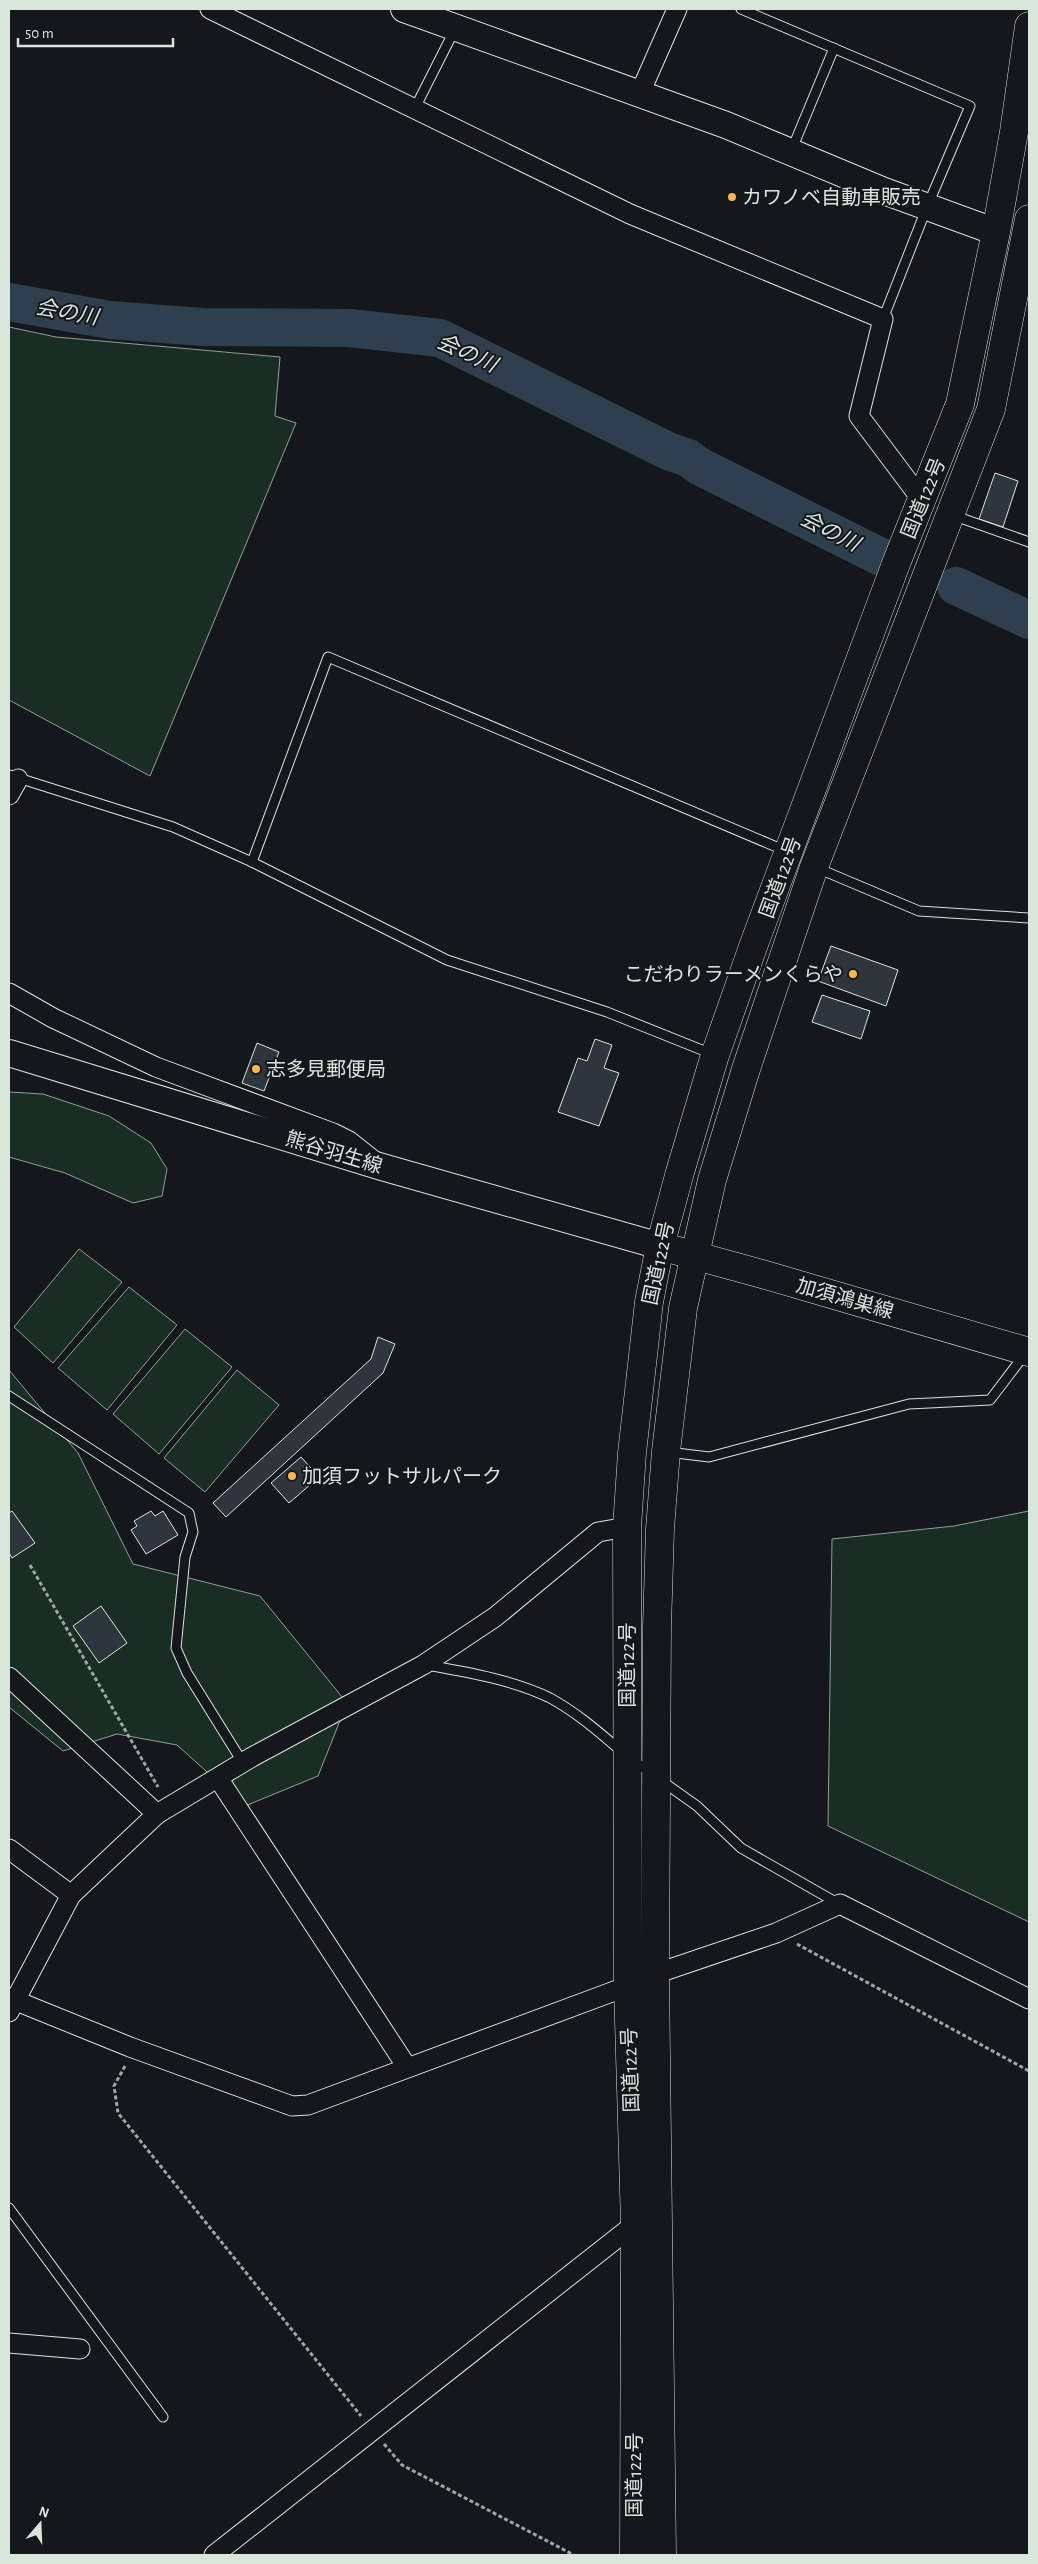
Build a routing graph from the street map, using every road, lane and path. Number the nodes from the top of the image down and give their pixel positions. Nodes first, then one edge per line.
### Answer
1 (210, 9) edge
2 (404, 9) edge
3 (677, 9) edge
4 (742, 9) edge
5 (1029, 26) edge
6 (456, 27) junction
7 (834, 48) junction
8 (640, 93) junction
9 (414, 108) junction
10 (791, 152) junction
11 (927, 207) junction
12 (1029, 219) edge
13 (996, 232) junction
14 (1027, 246) edge
15 (884, 319) junction
16 (922, 500) junction
17 (950, 514) junction
18 (1029, 542) edge
19 (13, 777) edge
20 (9, 795) edge
21 (789, 852) junction
22 (252, 862) junction
23 (814, 867) junction
24 (1029, 918) edge
25 (9, 993) edge
26 (9, 1053) edge
27 (715, 1055) junction
28 (382, 1166) junction
29 (660, 1246) junction
30 (695, 1256) junction
31 (1028, 1352) edge
32 (9, 1396) edge
33 (666, 1451) junction
34 (628, 1527) junction
35 (30, 1565) dead end
36 (423, 1665) junction
37 (9, 1677) edge
38 (627, 1756) junction
39 (243, 1763) junction
40 (655, 1775) junction
41 (218, 1778) junction
42 (163, 1810) junction
43 (9, 1850) edge
44 (71, 1895) junction
45 (840, 1904) junction
46 (776, 1933) junction
47 (655, 1974) junction
48 (628, 1986) junction
49 (1029, 1999) edge
50 (11, 2003) edge
51 (135, 2048) junction
52 (407, 2067) junction
53 (1029, 2071) edge
54 (9, 2208) edge
55 (635, 2224) junction
56 (9, 2343) edge
57 (80, 2349) dead end
58 (163, 2417) dead end
59 (372, 2431) junction
60 (214, 2555) edge
61 (574, 2555) edge
62 (634, 2555) edge
63 (662, 2555) edge

1 - 9 street
2 - 6 main road
3 - 8 street
4 - 7 lane
5 - 13 main road, 国道122号
6 - 8 main road
6 - 9 lane
7 - 10 lane
7 - 11 lane
8 - 10 main road
9 - 15 street
10 - 11 main road
11 - 13 main road
11 - 15 lane
12 - 14 main road, 国道122号
13 - 14 street
13 - 16 main road, 国道122号
14 - 17 main road, 国道122号
15 - 16 street
16 - 21 main road, 国道122号
17 - 18 lane
17 - 23 main road, 国道122号
19 - 20 street
19 - 22 lane
21 - 22 lane
21 - 27 main road, 国道122号
22 - 27 lane
23 - 24 lane
23 - 30 main road, 国道122号
25 - 28 street
26 - 28 main road, 熊谷羽生線
27 - 29 main road, 国道122号
28 - 29 main road, 熊谷羽生線
29 - 30 main road, 加須鴻巣線
29 - 34 main road, 国道122号
30 - 31 main road, 加須鴻巣線
30 - 33 main road, 国道122号
31 - 33 lane
32 - 39 lane
33 - 40 main road, 国道122号
34 - 36 street
34 - 38 main road, 国道122号
35 - 42 path
36 - 38 lane
36 - 39 street
37 - 42 street
38 - 40 lane
38 - 48 main road, 国道122号
39 - 41 street
40 - 45 lane
40 - 47 main road, 国道122号
41 - 42 street
41 - 52 street
42 - 44 street
43 - 44 street
44 - 50 street
45 - 46 street
45 - 49 street
46 - 47 street
46 - 53 path
47 - 48 street
47 - 63 main road, 国道122号
48 - 52 street
48 - 55 main road, 国道122号
50 - 51 street
51 - 52 street
51 - 59 path
54 - 58 lane
55 - 59 street
55 - 62 main road, 国道122号
56 - 57 street
59 - 60 street
59 - 61 path

